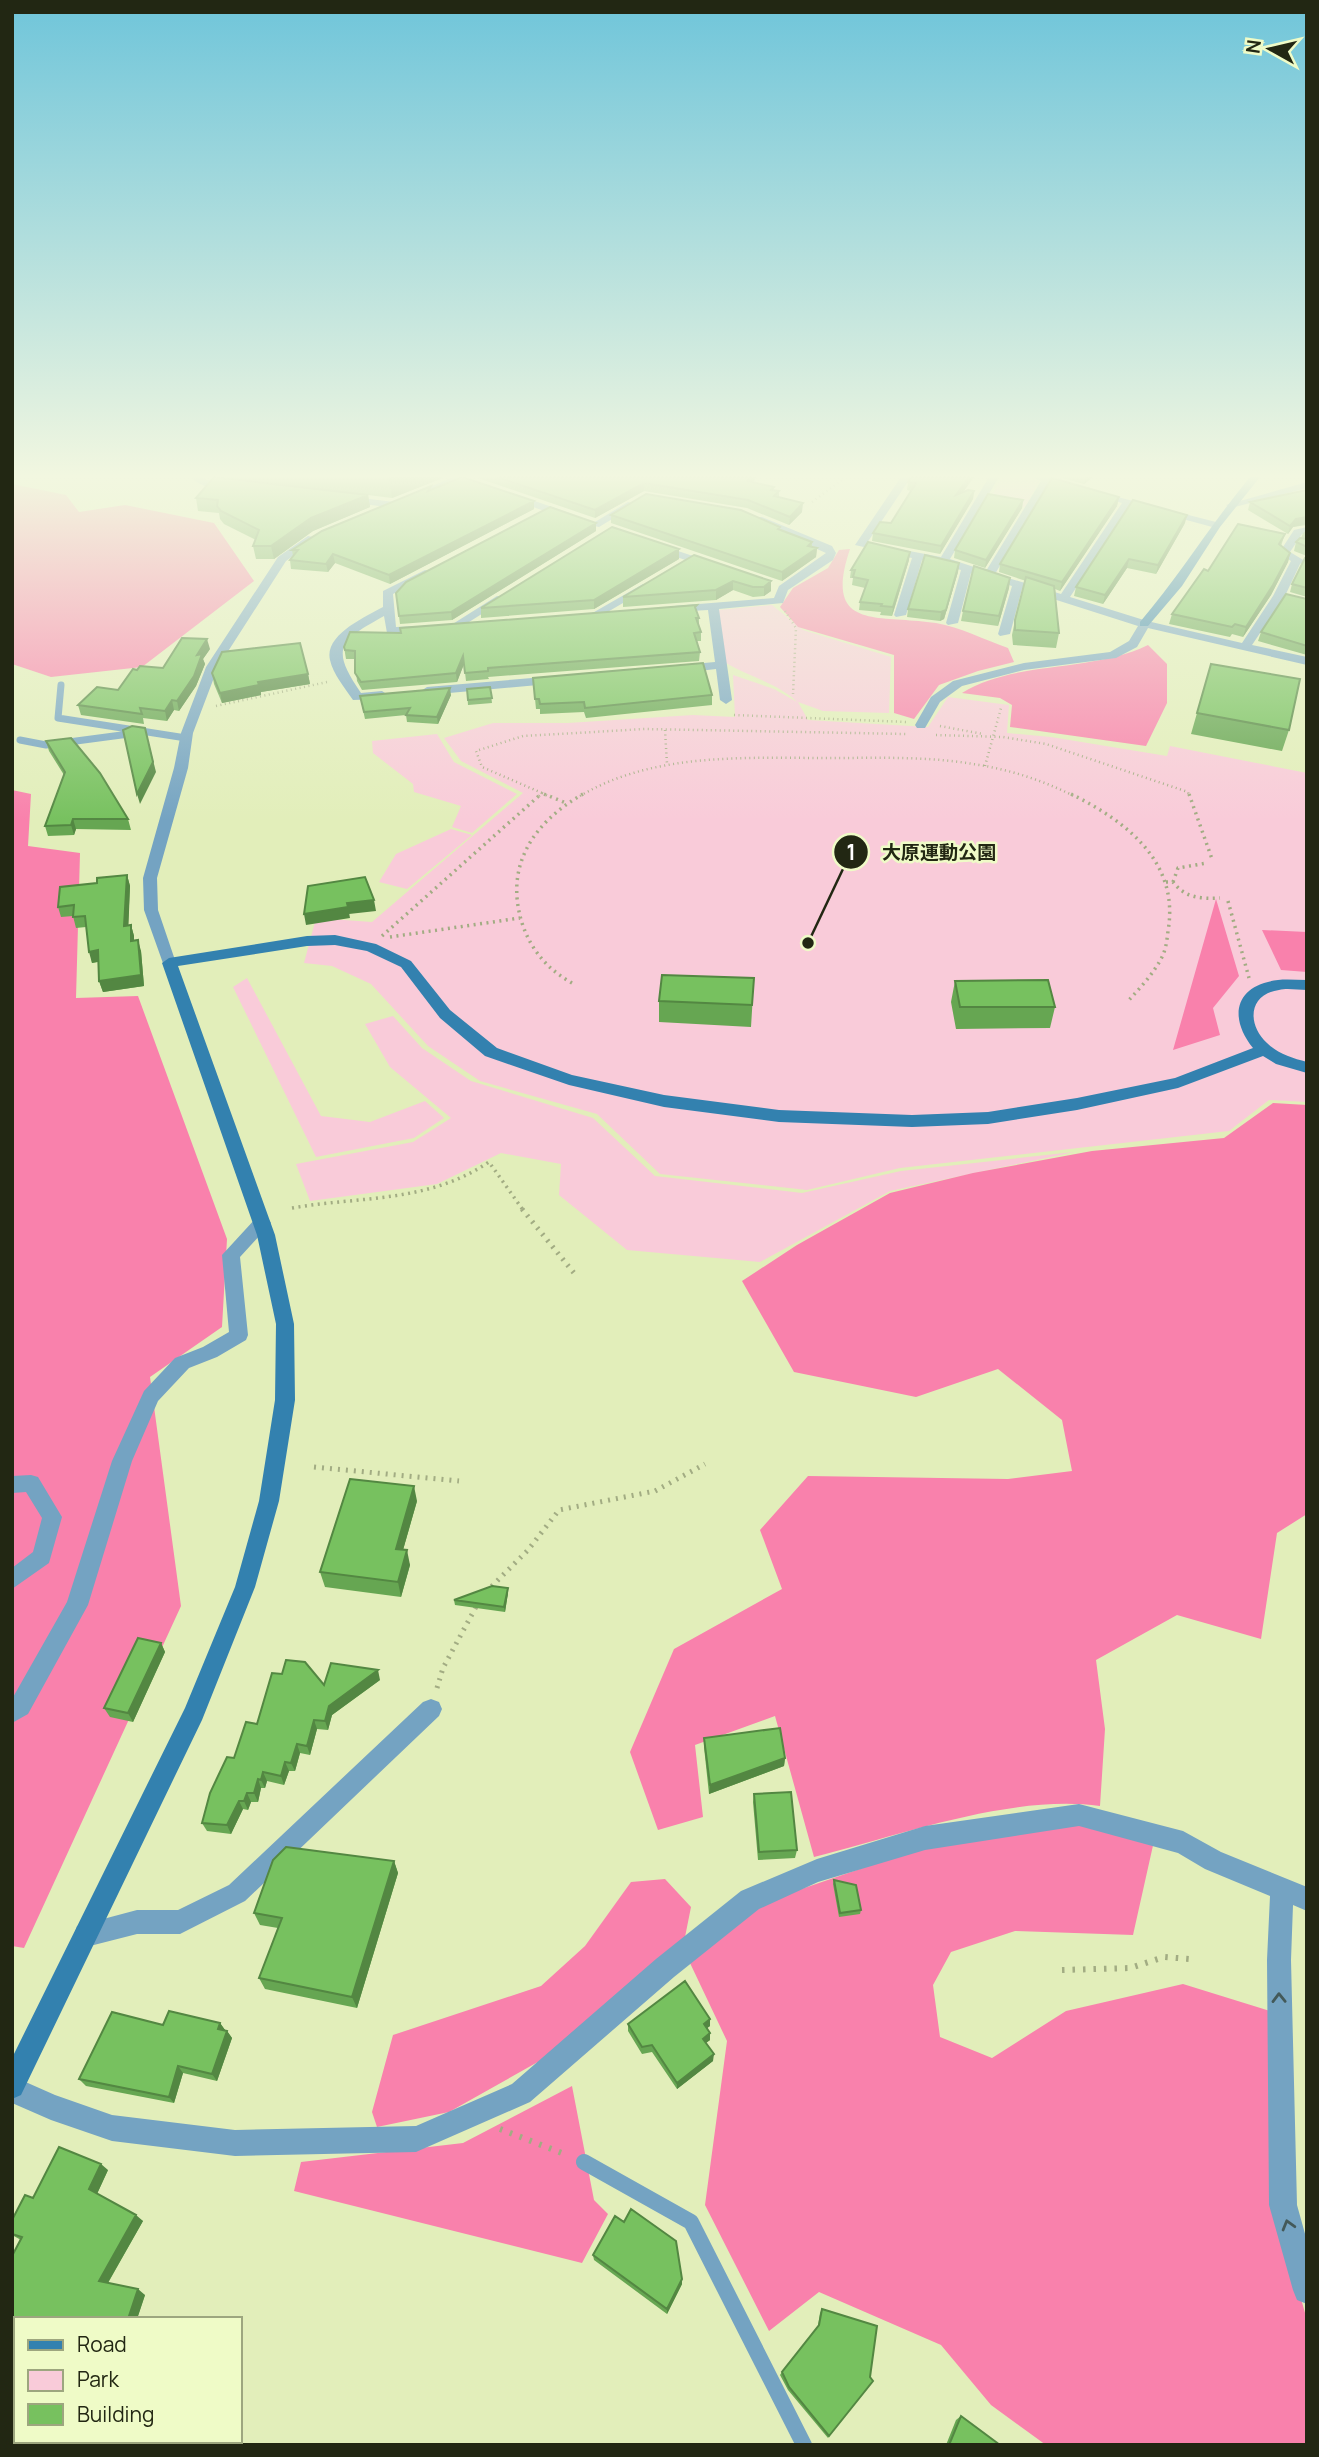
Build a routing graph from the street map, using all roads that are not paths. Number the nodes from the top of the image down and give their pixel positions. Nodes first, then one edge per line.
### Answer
1 (261, 592) edge
2 (390, 592) edge
3 (633, 592) edge
4 (782, 592) edge
5 (907, 592) edge
6 (961, 592) edge
7 (1016, 592) edge
8 (1043, 592) edge
9 (1068, 592) edge
10 (1171, 592) edge
11 (1286, 592) edge
12 (510, 593) edge
13 (1064, 598) junction
14 (713, 607) junction
15 (388, 608) junction
16 (661, 610) edge
17 (621, 613) edge
18 (900, 615) dead end
19 (952, 623) dead end
20 (1144, 624) junction
21 (480, 625) edge
22 (454, 627) junction
23 (1004, 634) dead end
24 (1245, 647) junction
25 (1307, 661) edge
26 (720, 665) junction
27 (666, 670) edge
28 (572, 678) edge
29 (61, 685) dead end
30 (410, 692) edge
31 (397, 694) edge
32 (726, 700) road end
33 (923, 729) road end
34 (145, 731) junction
35 (186, 738) junction
36 (20, 740) dead end
37 (169, 963) junction
38 (1307, 985) edge
39 (1264, 1050) junction
40 (1307, 1068) edge
41 (262, 1223) junction
42 (12, 1485) edge
43 (12, 1580) edge
44 (431, 1709) road end
45 (12, 1713) edge
46 (1282, 1889) junction
47 (1307, 1899) edge
48 (86, 1935) junction
49 (12, 2087) edge
50 (584, 2162) road end
51 (1307, 2290) edge
52 (804, 2445) edge

1 - 35 street
2 - 15 street
3 - 17 street
4 - 14 street
5 - 18 street
6 - 19 street
7 - 23 street
8 - 13 street
9 - 13 street
10 - 20 street
11 - 24 street
12 - 22 street
13 - 20 street
14 - 16 street
14 - 26 street
15 - 22 street
15 - 31 street
20 - 24 street
20 - 33 street
21 - 22 street
24 - 25 street
26 - 27 street
26 - 32 street
28 - 30 street
29 - 34 lane
34 - 35 lane
34 - 36 lane
35 - 37 street
37 - 39 street
37 - 41 street
38 - 39 street
39 - 40 street
41 - 45 street
41 - 48 street
42 - 43 street
44 - 48 street
46 - 47 street
46 - 49 street
51 -> 46 street
48 - 49 street
50 - 52 lane

